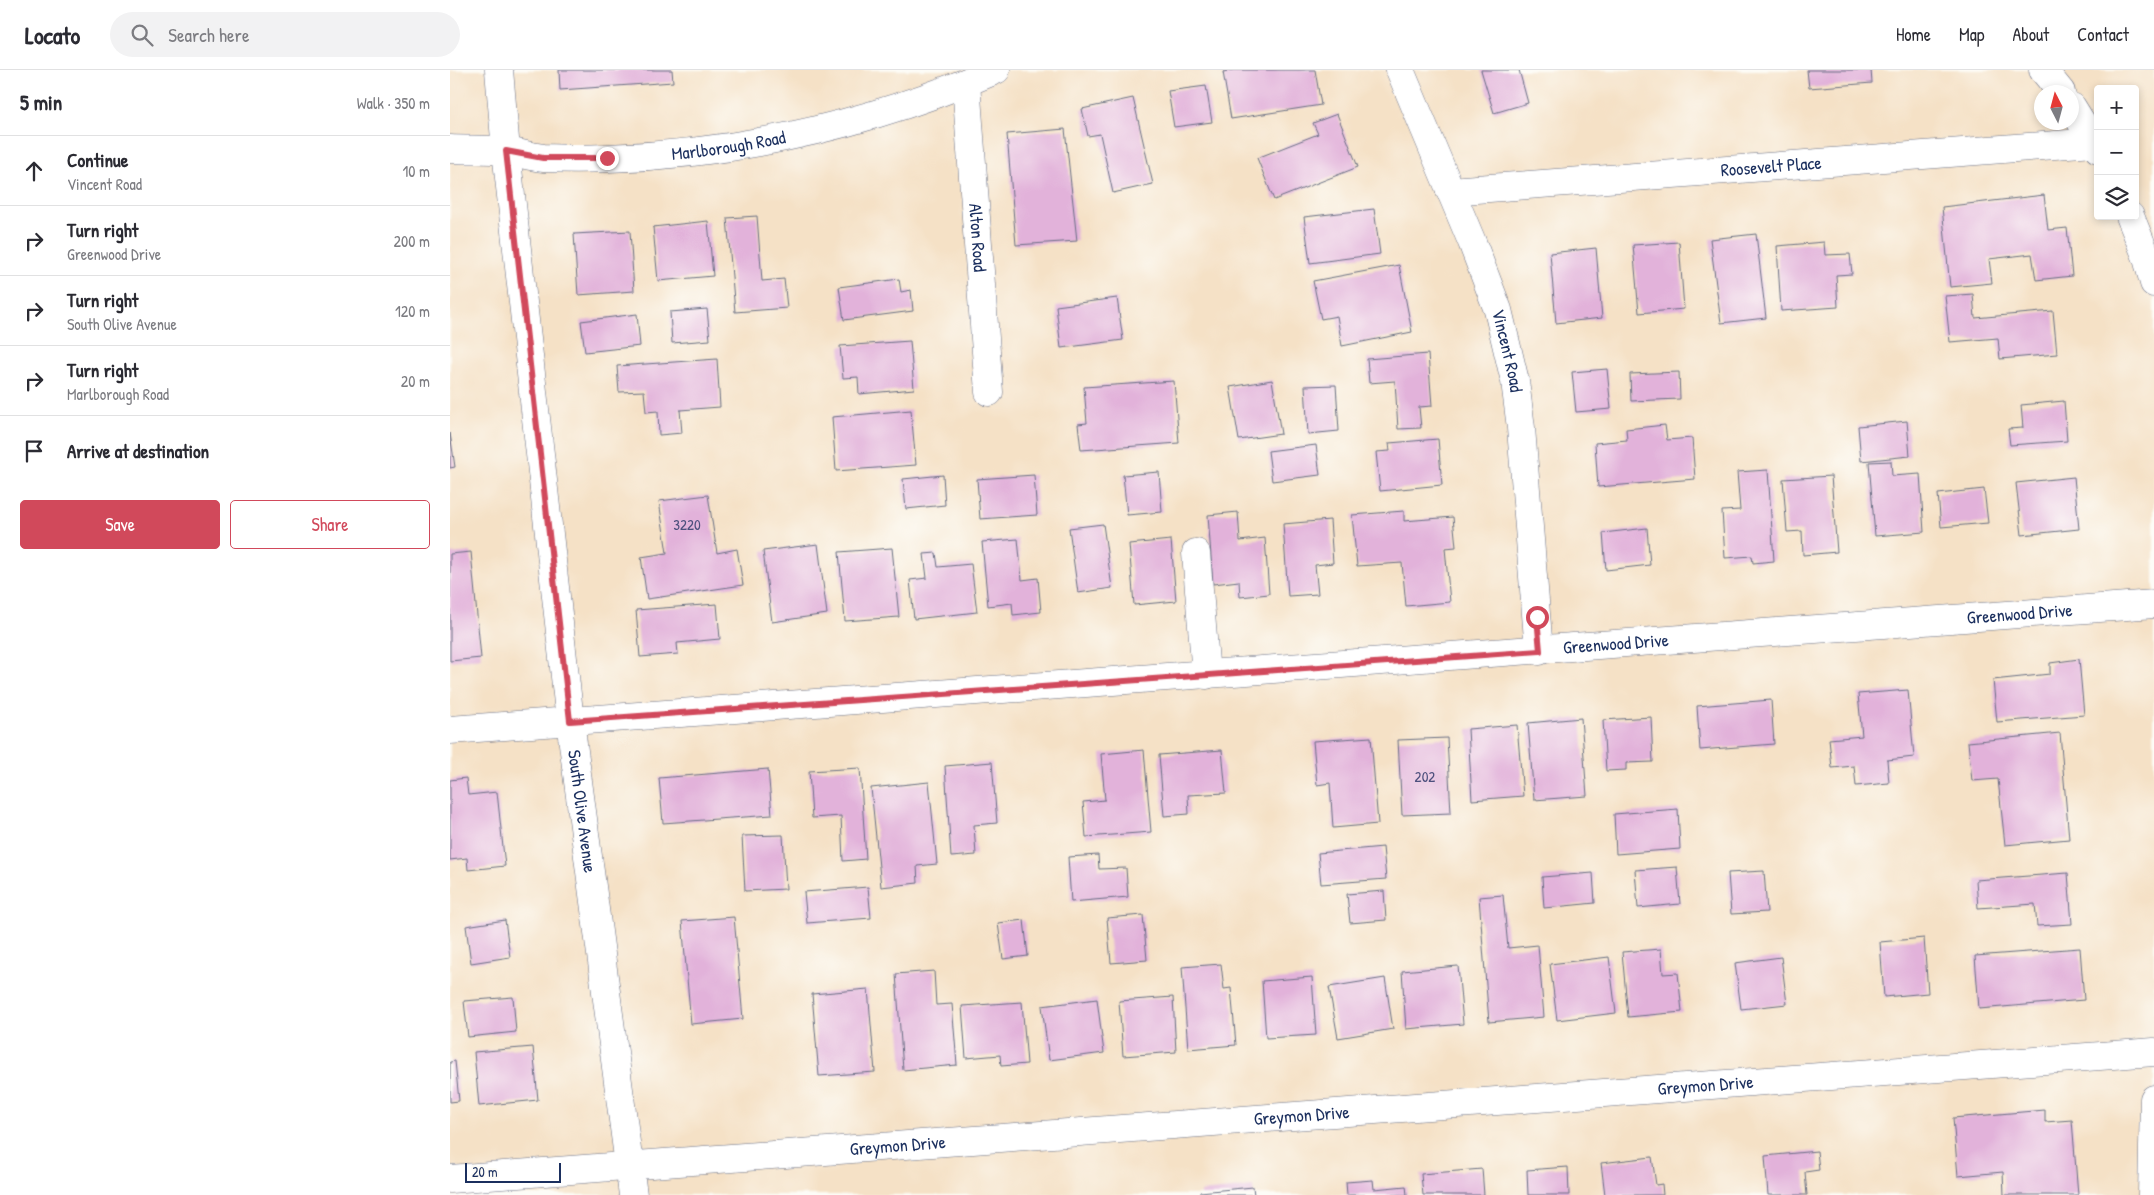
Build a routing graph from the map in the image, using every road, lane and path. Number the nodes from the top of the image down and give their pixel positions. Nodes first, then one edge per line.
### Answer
1 (499, 70) edge
2 (996, 70) edge
3 (1400, 70) edge
4 (2043, 70) edge
5 (966, 83) junction
6 (2055, 85) edge
7 (2079, 118) edge
8 (2094, 142) edge
9 (2094, 145) edge
10 (450, 149) edge
11 (506, 151) junction
12 (1450, 191) junction
13 (2132, 220) edge
14 (2154, 282) edge
15 (989, 392) dead end
16 (1196, 553) dead end
17 (2154, 604) edge
18 (1540, 651) junction
19 (1206, 675) junction
20 (570, 721) junction
21 (450, 730) edge
22 (2154, 1052) edge
23 (2154, 1099) edge
24 (629, 1166) junction
25 (450, 1179) edge
26 (633, 1195) edge
27 (2152, 1195) edge

1 - 11 street, South Olive Avenue
2 - 5 street, Marlborough Road
3 - 12 street, Vincent Road
4 - 6 street
5 - 11 street, Marlborough Road
5 - 15 street, Alton Road
7 - 8 street
9 - 12 street, Roosevelt Place
10 - 11 street, Marlborough Road
11 - 20 street, South Olive Avenue
12 - 18 street, Vincent Road
13 - 14 street
16 - 19 street
17 - 18 street, Greenwood Drive
18 - 19 street, Greenwood Drive
19 - 20 street, Greenwood Drive
20 - 21 street, Greenwood Drive
20 - 24 street, South Olive Avenue
22 - 24 street, Greymon Drive
23 - 27 street
24 - 25 street, Greymon Drive
24 - 26 street, South Olive Avenue

